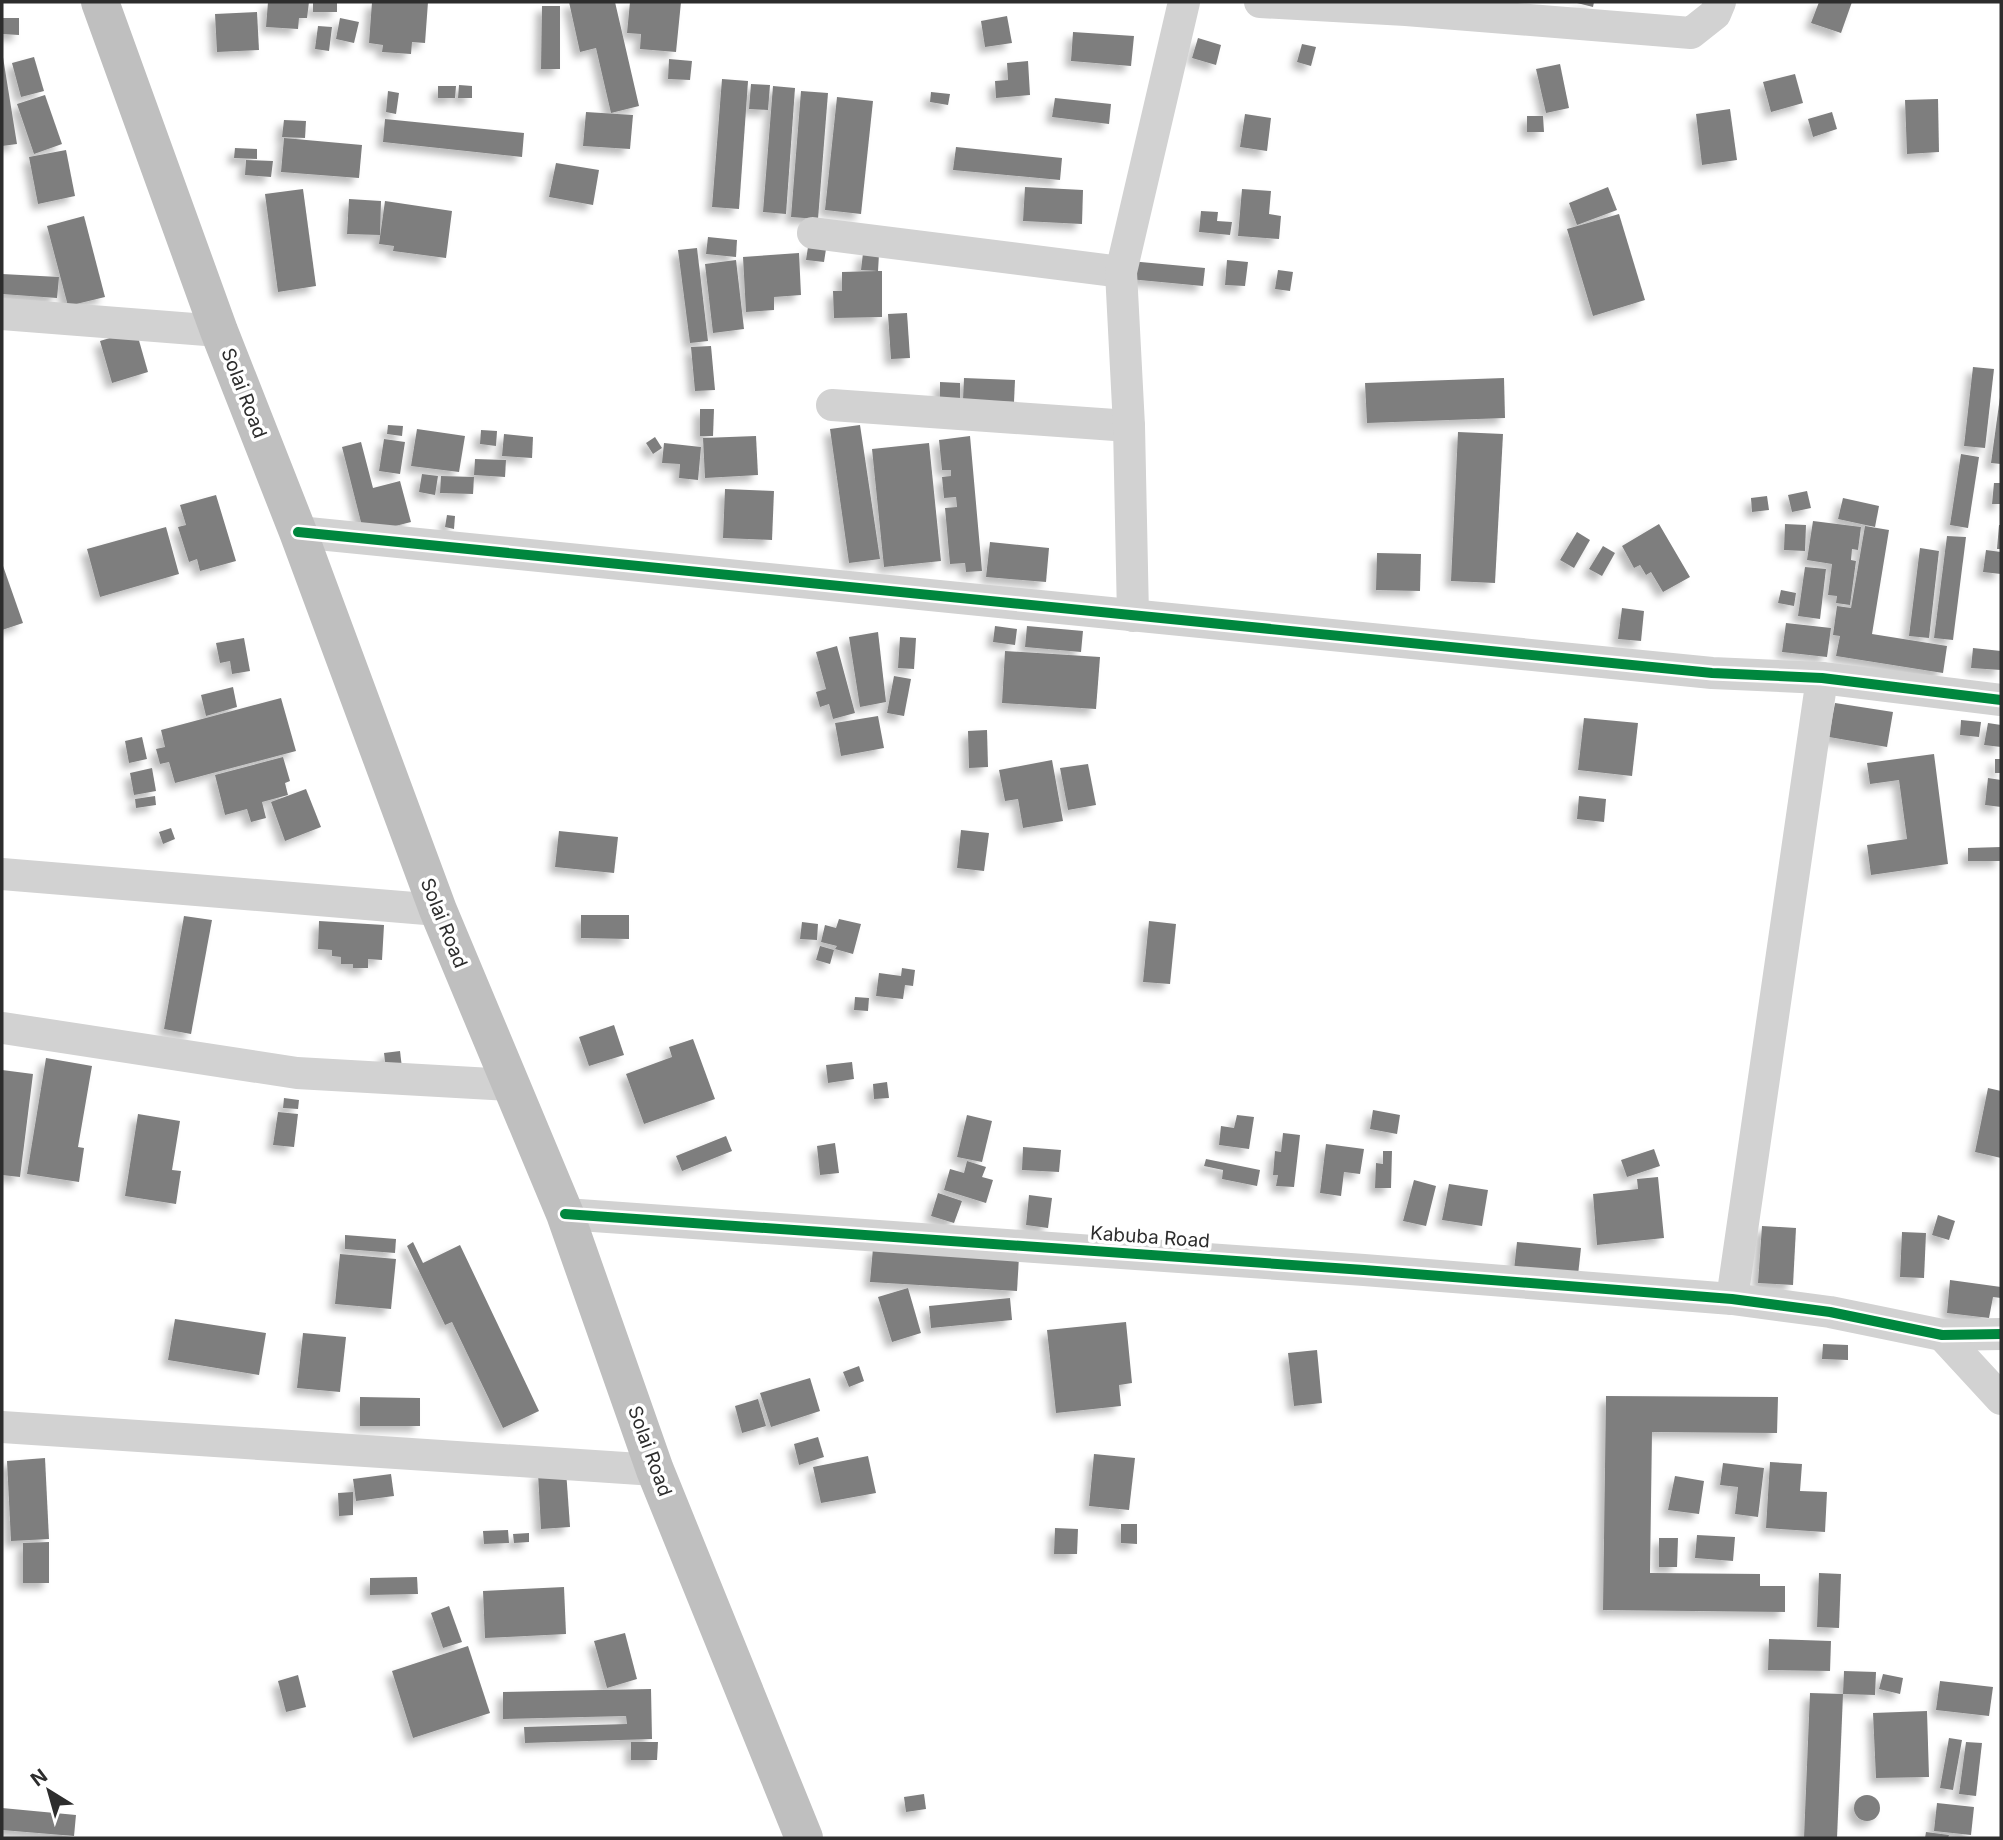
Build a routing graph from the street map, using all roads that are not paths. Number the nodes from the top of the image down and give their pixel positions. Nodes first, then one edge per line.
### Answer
1 (100, 2) edge
2 (1184, 2) edge
3 (1259, 2) edge
4 (1720, 2) edge
5 (1408, 6) edge
6 (813, 233) dead end
7 (1121, 272) junction
8 (2, 314) edge
9 (219, 331) junction
10 (832, 405) dead end
11 (1129, 426) junction
12 (298, 532) junction
13 (1133, 616) junction
14 (1822, 678) junction
15 (2001, 699) edge
16 (2, 874) edge
17 (438, 910) junction
18 (3, 1028) edge
19 (510, 1085) junction
20 (565, 1214) junction
21 (1732, 1299) junction
22 (2001, 1334) edge
23 (1942, 1335) junction
24 (2001, 1399) edge
25 (2, 1427) edge
26 (655, 1470) junction
27 (804, 1838) edge

1 - 9 highway, Solai Road
2 - 7 street
3 - 5 street
4 - 5 street
6 - 7 street
7 - 11 street
8 - 9 street
9 - 12 highway, Solai Road
10 - 11 street
11 - 13 street
12 - 13 street
12 - 17 highway, Solai Road
13 - 14 street
14 - 15 street
14 - 21 street
16 - 17 street
17 - 19 highway, Solai Road
18 - 19 street
19 - 20 highway, Solai Road
20 - 21 street, Kabuba Road
20 - 26 highway, Solai Road
21 - 23 street, Kabuba Road
22 - 23 street, Kabuba Road
23 - 24 street
25 - 26 street
26 - 27 highway, Solai Road

